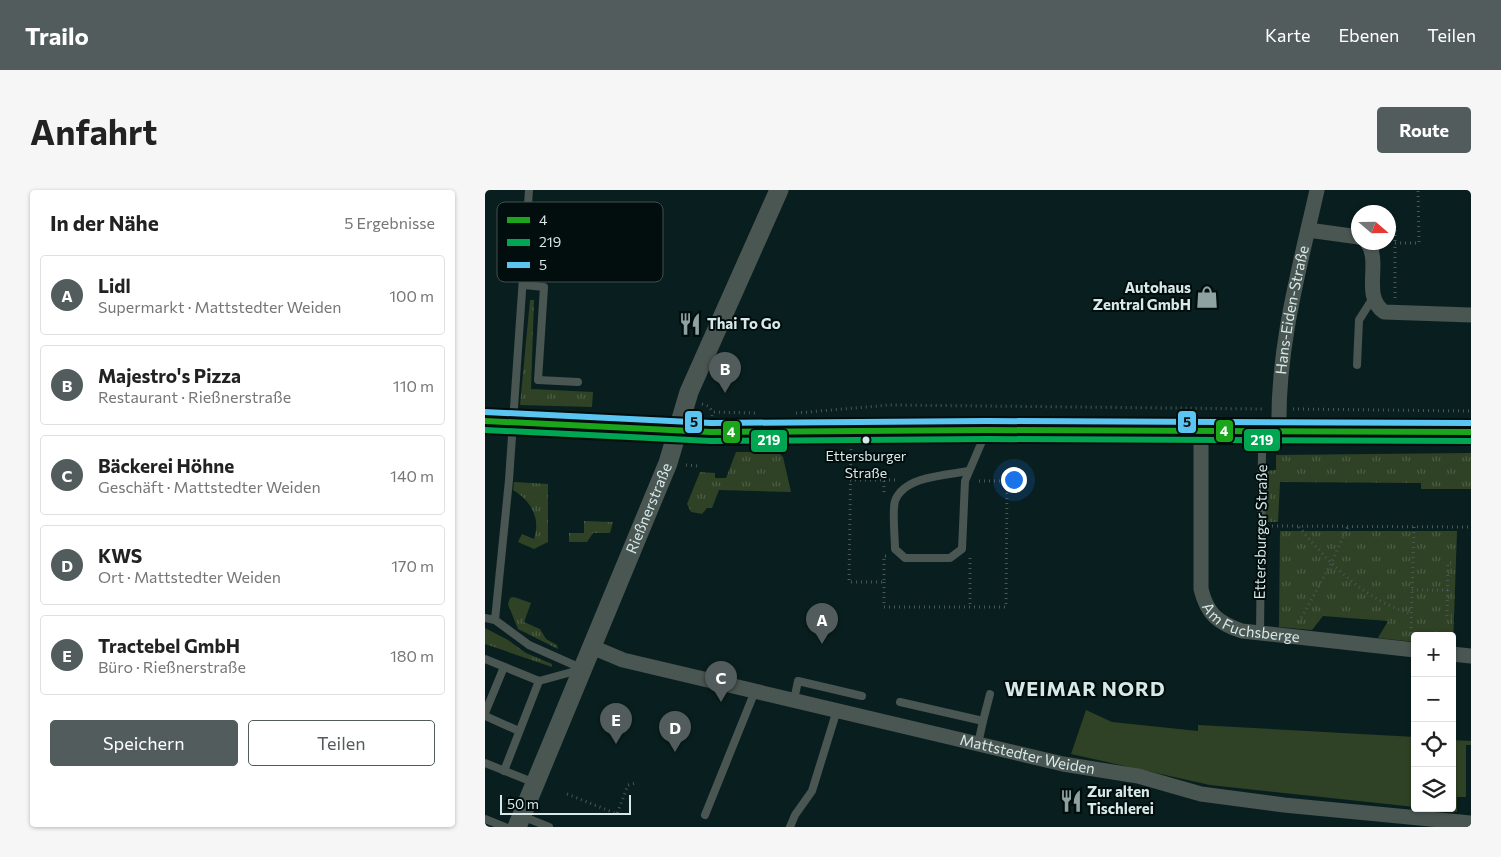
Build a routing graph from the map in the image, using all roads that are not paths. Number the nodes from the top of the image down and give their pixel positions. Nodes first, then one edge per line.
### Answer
1 (779, 190) edge
2 (1317, 190) edge
3 (1308, 230) junction
4 (1351, 236) edge
5 (1371, 250) edge
6 (523, 282) edge
7 (523, 285) junction
8 (1373, 298) junction
9 (1471, 314) edge
10 (1357, 365) dead end
11 (578, 382) dead end
12 (485, 421) edge
13 (511, 422) junction
14 (678, 430) junction
15 (987, 430) junction
16 (1201, 431) junction
17 (1258, 431) junction
18 (1279, 431) junction
19 (1471, 432) edge
20 (969, 471) junction
21 (485, 618) edge
22 (495, 620) junction
23 (1260, 633) junction
24 (592, 647) junction
25 (1411, 650) edge
26 (1456, 654) edge
27 (1471, 656) edge
28 (485, 659) edge
29 (504, 667) junction
30 (583, 669) junction
31 (539, 681) junction
32 (755, 691) junction
33 (990, 694) dead end
34 (862, 696) dead end
35 (794, 700) junction
36 (900, 702) dead end
37 (837, 710) junction
38 (485, 715) edge
39 (983, 721) junction
40 (519, 730) junction
41 (977, 744) junction
42 (485, 763) edge
43 (504, 771) junction
44 (535, 783) junction
45 (705, 815) dead end
46 (485, 819) edge
47 (519, 821) edge
48 (1471, 823) edge
49 (505, 827) edge
50 (549, 827) edge
51 (790, 827) edge

1 - 14 street, Rießnerstraße
2 - 3 street, Hans-Eiden-Straße
3 - 4 street
3 - 18 street, Hans-Eiden-Straße
5 - 8 street
6 - 7 lane
7 - 11 lane
7 - 13 lane
8 - 9 street
8 - 10 lane
12 - 13 street
13 - 14 street
13 - 22 lane
14 - 15 street
14 - 24 street, Rießnerstraße
15 - 16 street
15 - 20 lane
16 - 17 street
16 - 23 street, Am Fuchsberge
17 - 18 street
17 - 23 lane, Ettersburger Straße
18 - 19 street
20 - 20 lane
21 - 22 lane
22 - 30 lane
23 - 25 street, Am Fuchsberge
24 - 30 street, Rießnerstraße
24 - 32 street, Mattstedter Weiden
26 - 27 street
28 - 29 lane
29 - 31 lane
29 - 38 lane
30 - 31 lane
30 - 44 street, Rießnerstraße
31 - 40 lane
32 - 35 street, Mattstedter Weiden
32 - 45 lane
33 - 39 lane
34 - 35 lane
35 - 37 street, Mattstedter Weiden
36 - 39 lane
37 - 41 street, Mattstedter Weiden
37 - 51 lane
38 - 40 lane
39 - 41 lane
40 - 43 lane
41 - 48 street, Mattstedter Weiden
42 - 43 lane
43 - 44 lane
44 - 47 street, Rießnerstraße
46 - 49 lane
47 - 50 lane

